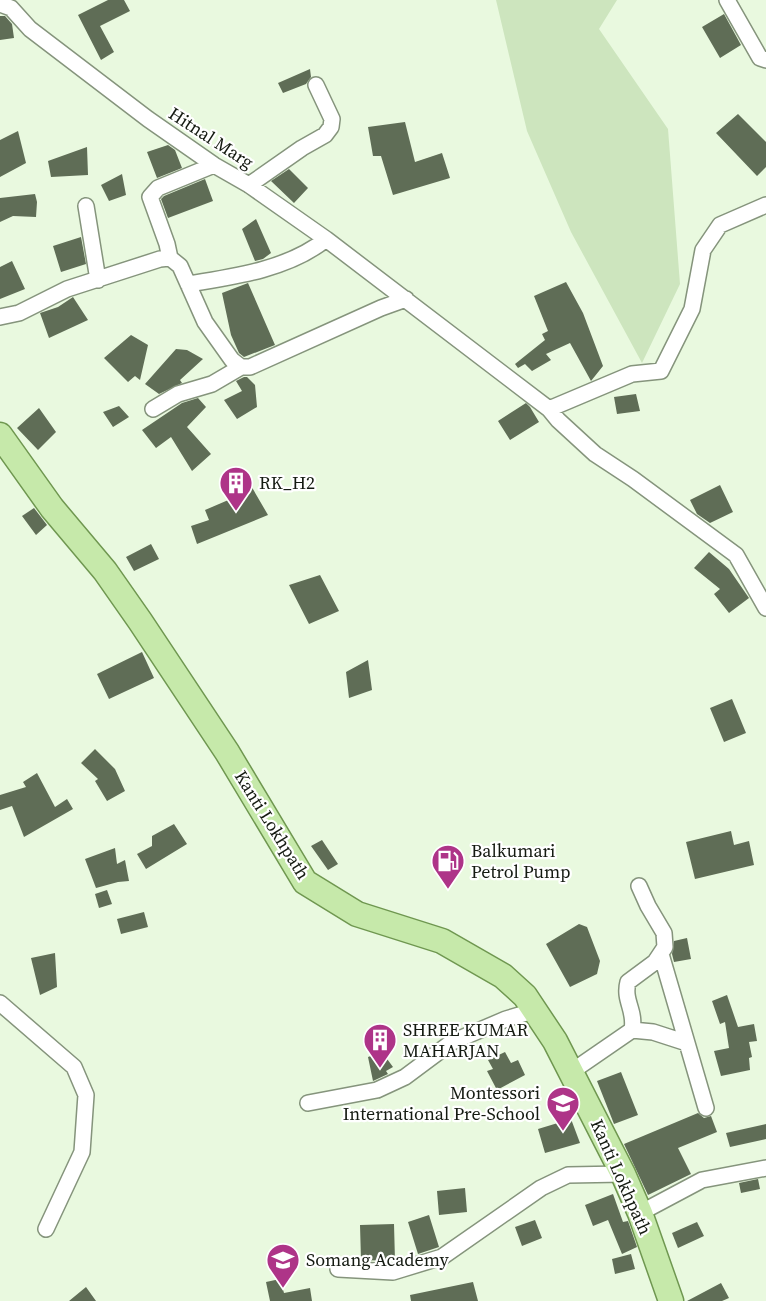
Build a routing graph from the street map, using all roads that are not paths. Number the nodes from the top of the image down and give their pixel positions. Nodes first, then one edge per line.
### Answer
1 (727, 0) edge
2 (0, 4) edge
3 (766, 60) edge
4 (316, 85) dead end
5 (214, 165) junction
6 (249, 185) junction
7 (766, 205) edge
8 (86, 206) dead end
9 (326, 239) junction
10 (170, 258) junction
11 (98, 280) junction
12 (188, 284) junction
13 (406, 299) junction
14 (0, 316) edge
15 (241, 367) junction
16 (153, 409) dead end
17 (549, 409) junction
18 (0, 435) edge
19 (766, 608) edge
20 (639, 886) dead end
21 (660, 954) junction
22 (1, 1002) edge
23 (536, 1010) junction
24 (632, 1030) junction
25 (687, 1043) junction
26 (571, 1072) junction
27 (308, 1103) dead end
28 (706, 1108) dead end
29 (766, 1168) edge
30 (623, 1174) junction
31 (640, 1214) junction
32 (46, 1229) dead end
33 (338, 1269) dead end
34 (671, 1301) edge

1 - 3 street
2 - 5 street, Hitnal Marg
4 - 6 street
5 - 6 street, Hitnal Marg
5 - 10 street
6 - 9 street, Hitnal Marg
7 - 17 street
8 - 11 street
9 - 12 street
9 - 13 street, Hitnal Marg
10 - 11 street
10 - 12 street
11 - 14 street
12 - 15 street
13 - 15 street
13 - 17 street, Hitnal Marg
15 - 16 street
17 - 19 street, Hitnal Marg
18 - 23 main road, Kanti Lokhpath
20 - 21 street
21 - 24 street
21 - 25 street
22 - 32 street
23 - 26 main road, Kanti Lokhpath
23 - 27 street
24 - 25 street
24 - 26 street
25 - 28 street
26 - 30 main road, Kanti Lokhpath
29 - 31 street
30 - 31 main road, Kanti Lokhpath
30 - 33 street
31 - 34 main road, Kanti Lokhpath

